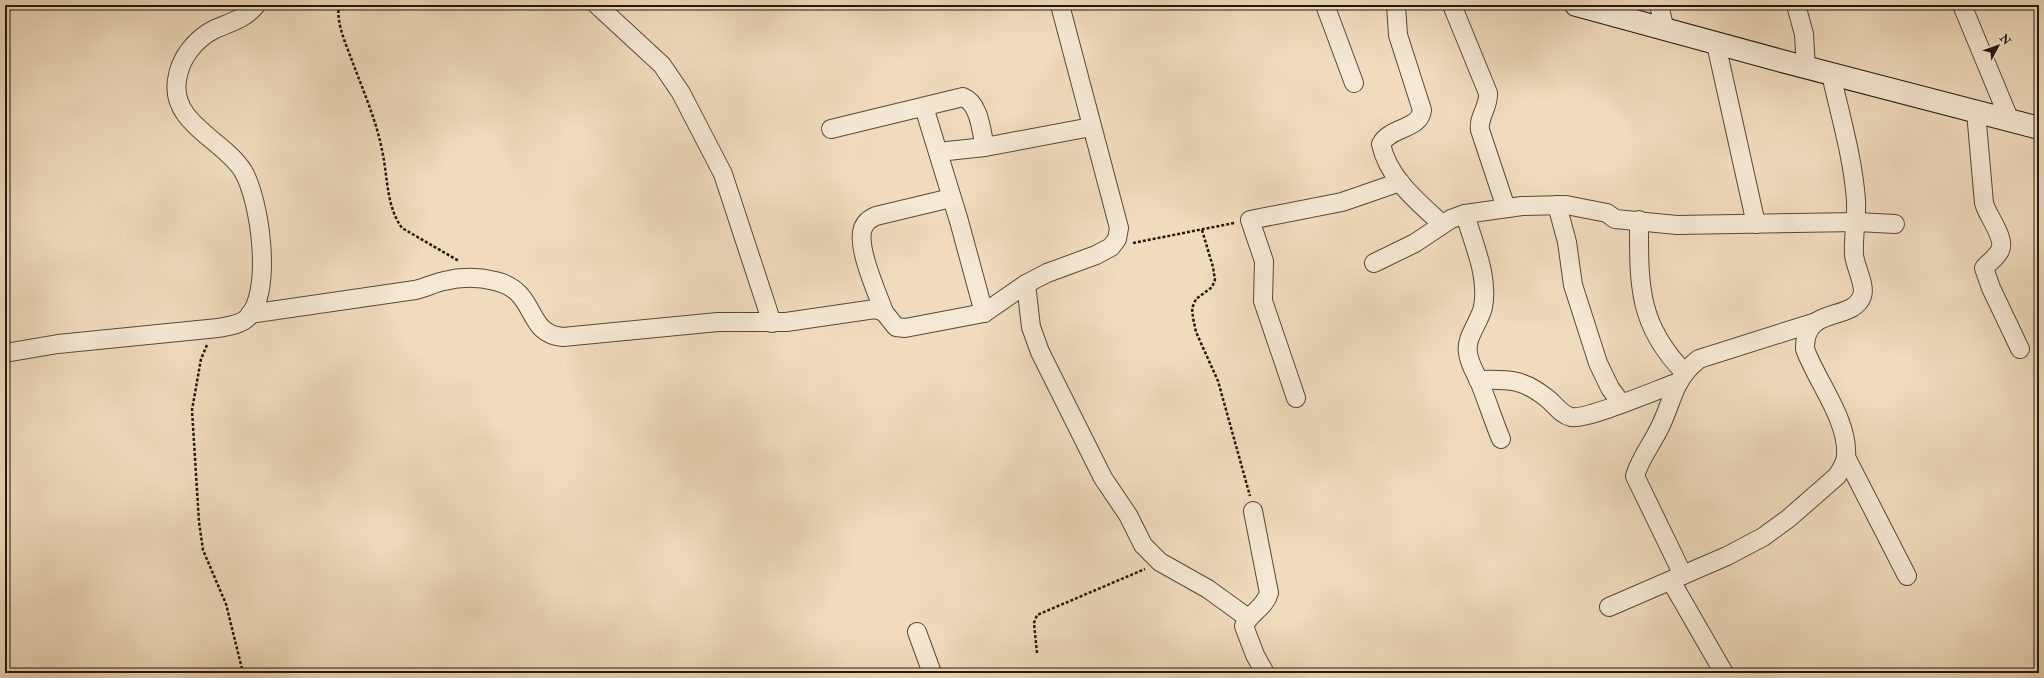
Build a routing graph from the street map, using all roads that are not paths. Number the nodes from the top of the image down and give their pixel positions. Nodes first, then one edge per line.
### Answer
1 (256, 5) edge
2 (597, 5) edge
3 (1060, 5) edge
4 (1325, 5) edge
5 (1396, 5) edge
6 (1452, 5) edge
7 (1576, 5) edge
8 (1658, 5) edge
9 (1796, 5) edge
10 (1962, 5) edge
11 (1665, 30) junction
12 (1716, 44) junction
13 (1806, 68) junction
14 (1831, 74) junction
15 (1354, 83) dead end
16 (924, 107) junction
17 (1976, 112) junction
18 (2010, 121) junction
19 (1091, 127) junction
20 (2039, 128) edge
21 (831, 129) dead end
22 (985, 147) junction
23 (938, 152) junction
24 (1400, 182) junction
25 (951, 198) junction
26 (1557, 205) junction
27 (1506, 208) junction
28 (1465, 214) junction
29 (1639, 220) junction
30 (1857, 222) junction
31 (1442, 224) junction
32 (1756, 224) junction
33 (1895, 224) dead end
34 (1374, 263) dead end
35 (1026, 284) junction
36 (884, 312) junction
37 (984, 313) junction
38 (250, 314) junction
39 (1816, 322) junction
40 (772, 323) junction
41 (2020, 349) dead end
42 (5, 353) edge
43 (1681, 377) junction
44 (1478, 380) junction
45 (1296, 398) dead end
46 (1621, 403) junction
47 (1501, 439) dead end
48 (1846, 457) junction
49 (1253, 511) road end
50 (1907, 576) dead end
51 (1677, 578) junction
52 (1609, 607) dead end
53 (1248, 618) junction
54 (917, 632) dead end
55 (932, 673) edge
56 (1265, 673) edge
57 (1724, 673) edge

1 - 38 street
2 - 40 street
3 - 19 street
4 - 15 street
5 - 24 street
6 - 27 street
7 - 11 street
8 - 11 street
9 - 13 street
10 - 18 street
11 - 12 street
12 - 13 street
12 - 32 street
13 - 14 street
14 - 17 street
14 - 30 street
16 - 21 street
16 - 22 street
16 - 23 street
17 - 18 street
17 - 41 street
18 - 20 street
19 - 22 street
19 - 35 street
22 - 23 street
23 - 25 street
24 - 31 street
24 - 45 street
25 - 36 street
25 - 37 street
26 - 27 street
26 - 29 street
26 - 46 street
27 - 28 street
28 - 31 street
28 - 44 street
29 - 32 street
29 - 43 street
30 - 32 street
30 - 33 street
30 - 39 street
31 - 34 street
35 - 37 street
35 - 53 street
36 - 37 street
36 - 40 street
38 - 40 street
38 - 42 street
39 - 43 street
39 - 48 street
43 - 46 street
43 - 51 street
44 - 46 street
44 - 47 street
48 - 50 street
48 - 51 street
49 - 53 street
51 - 52 street
51 - 57 street
53 - 56 street
54 - 55 street

